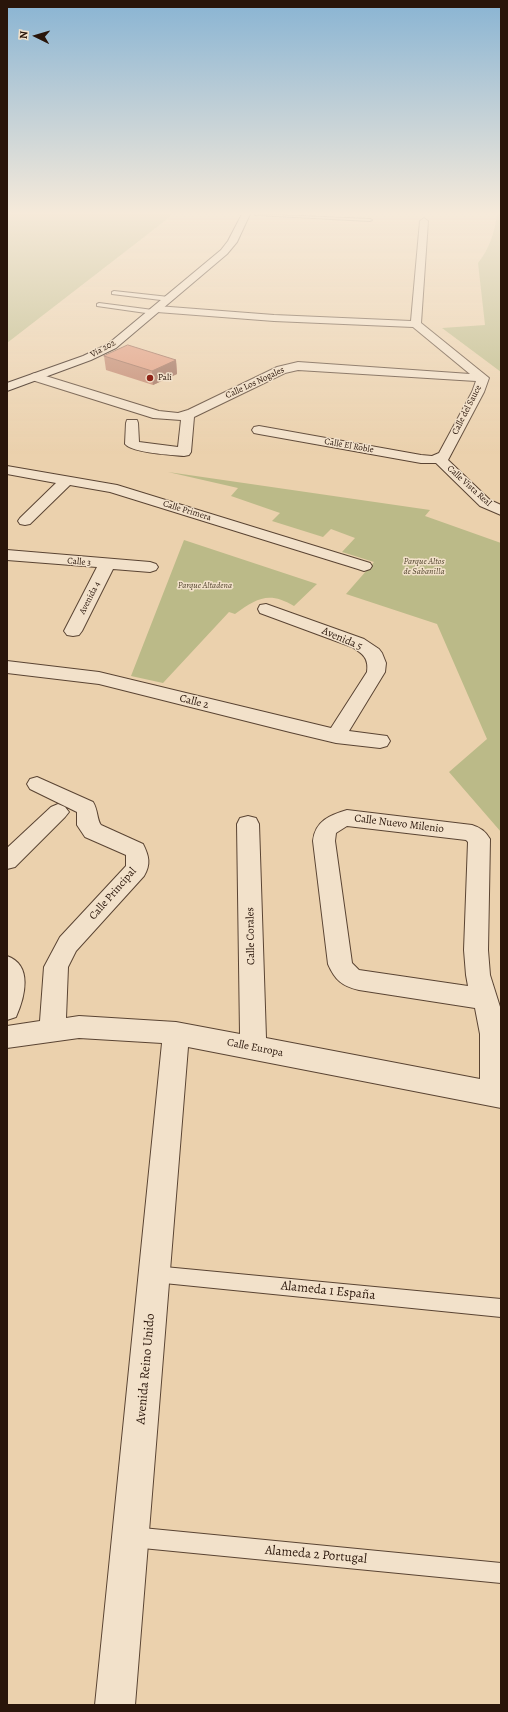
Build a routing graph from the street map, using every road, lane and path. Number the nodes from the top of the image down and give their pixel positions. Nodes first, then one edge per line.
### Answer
1 (124, 294) edge
2 (173, 294) edge
3 (418, 294) edge
4 (168, 298) junction
5 (99, 305) dead end
6 (155, 310) junction
7 (416, 324) junction
8 (36, 377) junction
9 (483, 378) junction
10 (7, 387) edge
11 (188, 415) junction
12 (132, 423) dead end
13 (259, 430) dead end
14 (439, 459) junction
15 (7, 470) edge
16 (67, 480) junction
17 (501, 511) edge
18 (25, 521) dead end
19 (7, 556) edge
20 (107, 564) junction
21 (364, 566) dead end
22 (150, 567) dead end
23 (266, 609) dead end
24 (73, 631) dead end
25 (7, 667) edge
26 (336, 736) junction
27 (380, 742) dead end
28 (37, 784) dead end
29 (58, 812) dead end
30 (248, 824) dead end
31 (7, 860) edge
32 (7, 966) edge
33 (484, 999) junction
34 (7, 1009) edge
35 (52, 1031) junction
36 (176, 1033) junction
37 (7, 1037) edge
38 (253, 1048) junction
39 (497, 1094) edge
40 (154, 1274) junction
41 (501, 1308) edge
42 (131, 1537) junction
43 (501, 1573) edge
44 (115, 1705) edge

1 - 4 lane
2 - 4 street, Vía 202
3 - 7 street
4 - 6 street, Vía 202
5 - 6 lane
6 - 7 street
6 - 8 street, Vía 202
7 - 9 street, Calle del Sauce
8 - 10 street, Vía 202
8 - 11 street, Calle Los Nogales
9 - 11 street, Calle Los Nogales
9 - 14 street, Calle del Sauce
11 - 12 street
13 - 14 street, Calle El Roble
14 - 17 street, Calle Vista Real
15 - 16 street, Calle Primera
16 - 18 street
16 - 21 street, Calle Primera
19 - 20 street, Calle 3
20 - 22 street, Calle 3
20 - 24 street, Avenida 4
23 - 26 street, Avenida 5
25 - 26 street, Calle 2
26 - 27 street, Calle 2
28 - 35 street, Calle Principal
29 - 31 street
30 - 38 street, Calle Corales
32 - 34 street
33 - 33 street, Calle Nuevo Milenio
33 - 39 street, Calle Nuevo Milenio
35 - 36 street, Calle Europa
35 - 37 street, Calle Europa
36 - 38 street, Calle Europa
36 - 40 street, Avenida Reino Unido
38 - 39 street, Calle Europa
40 - 41 lane, Alameda 1 España
40 - 42 street, Avenida Reino Unido
42 - 43 lane, Alameda 2 Portugal
42 - 44 street, Avenida Reino Unido

